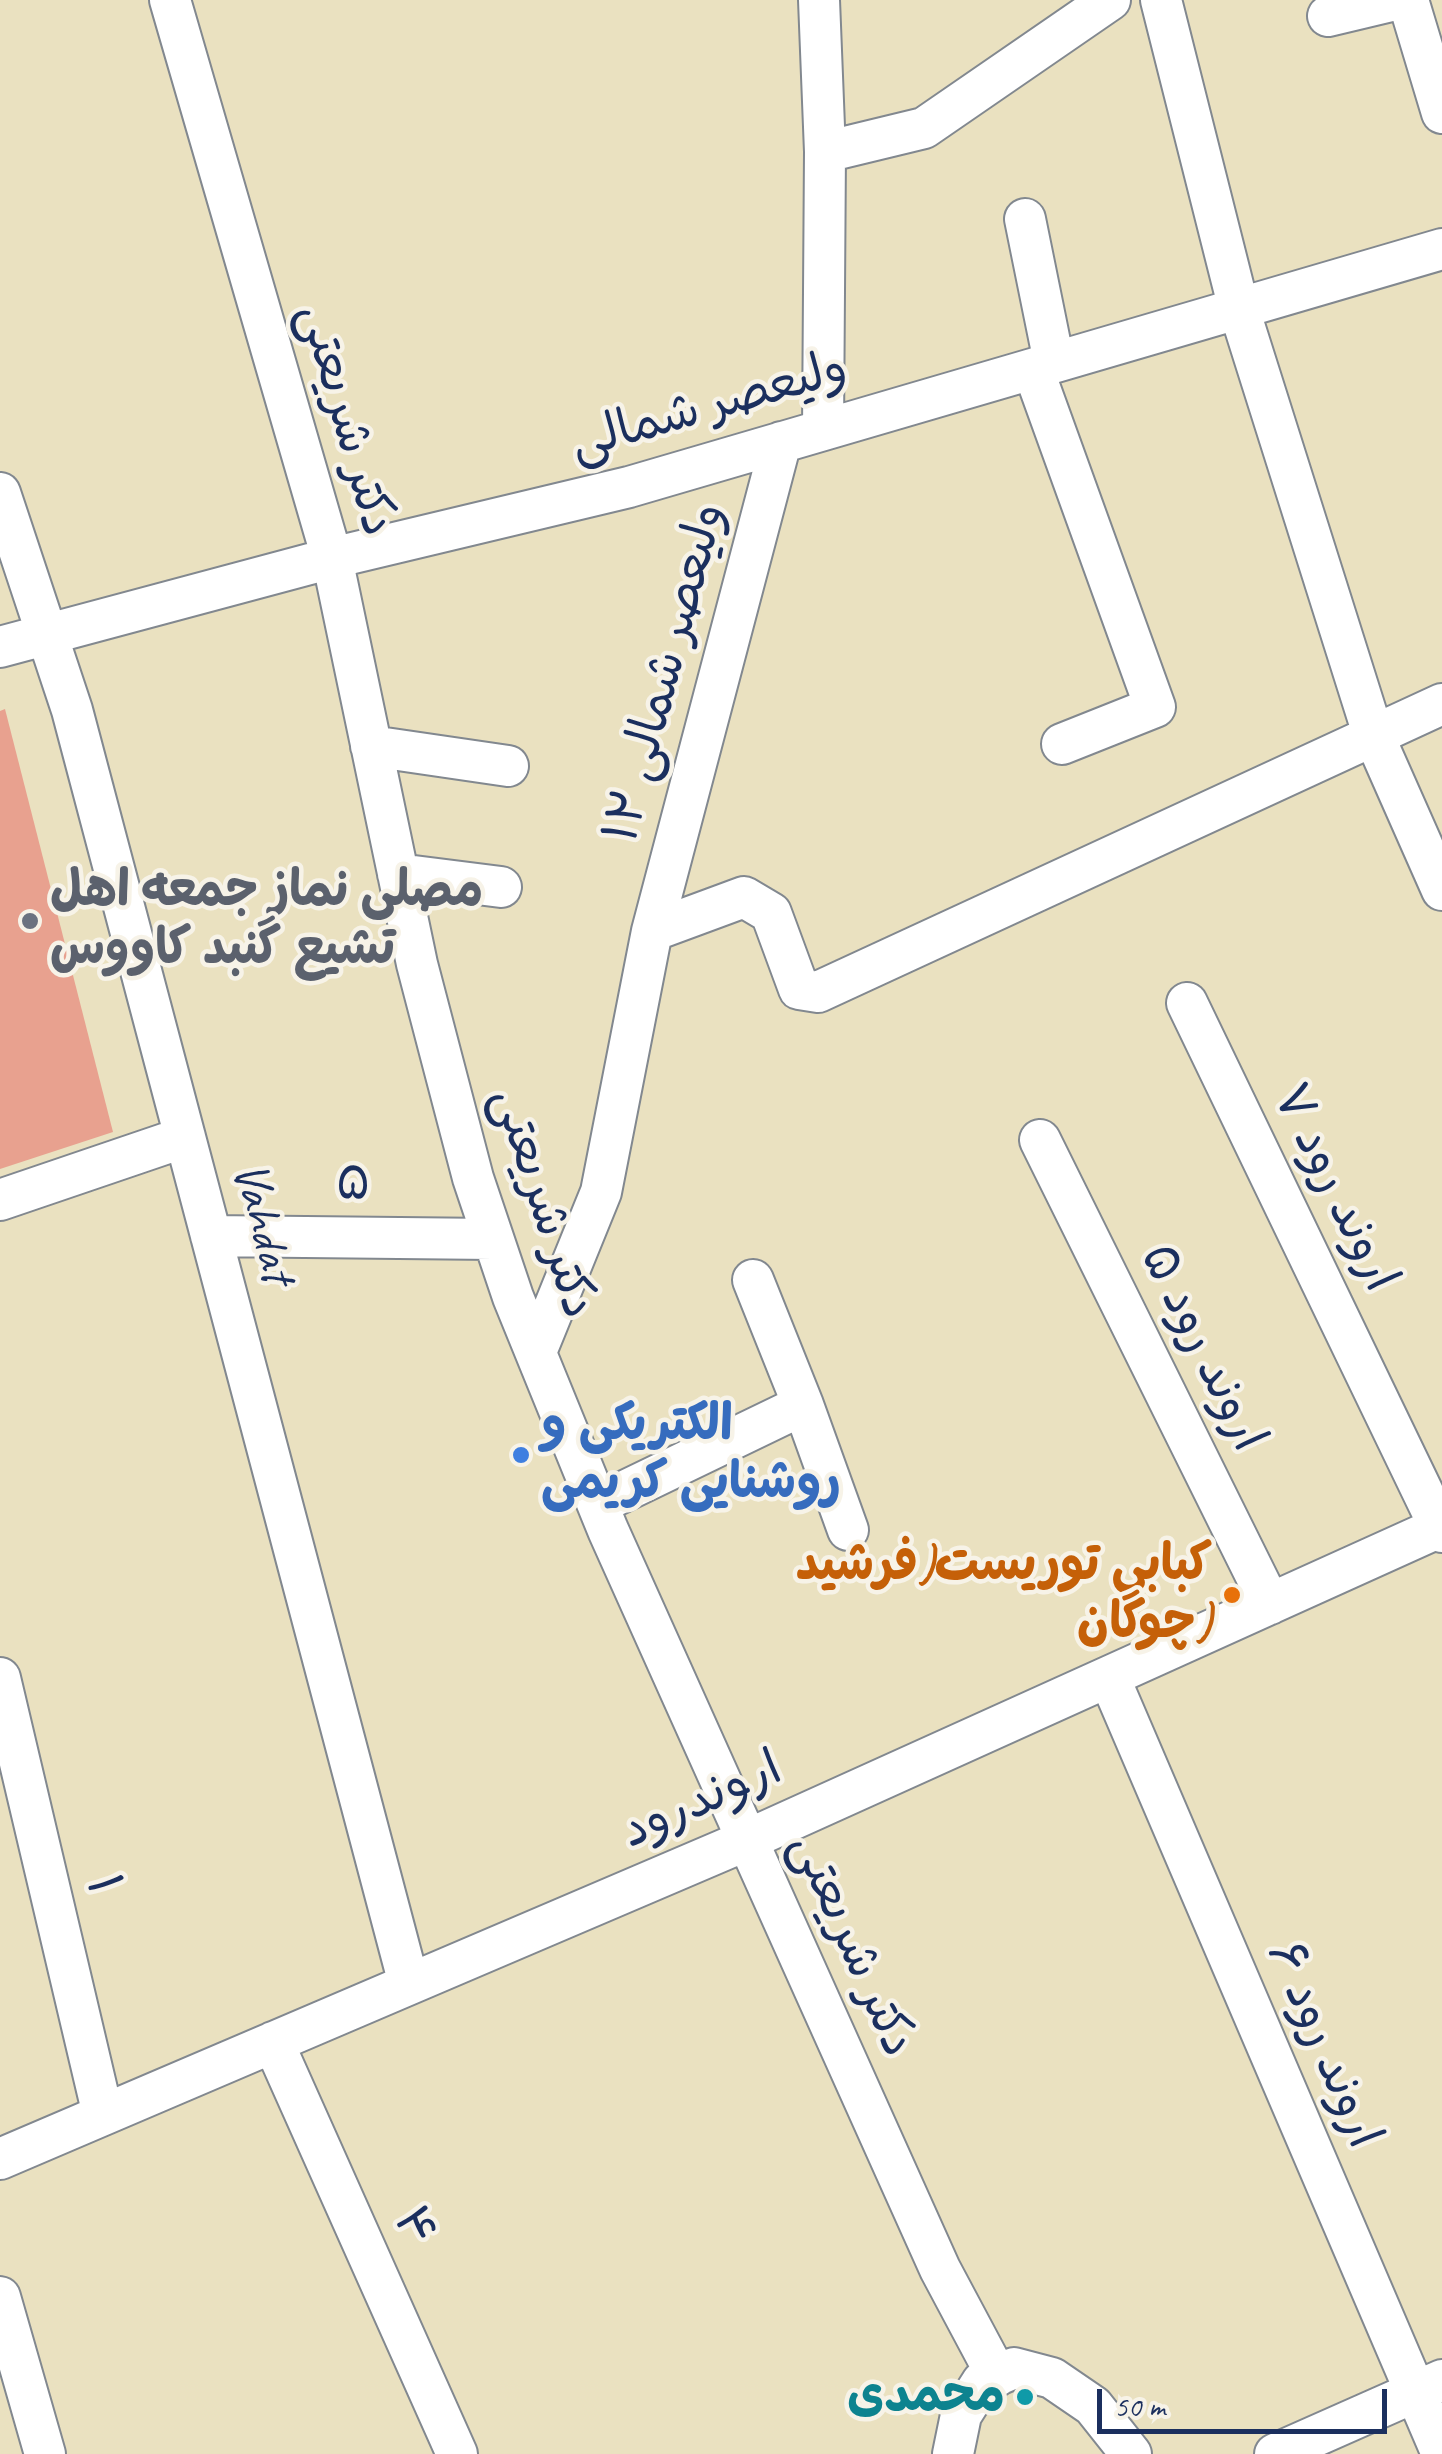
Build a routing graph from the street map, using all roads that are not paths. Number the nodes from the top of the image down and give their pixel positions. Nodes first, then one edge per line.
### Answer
1 (170, 0) edge
2 (819, 0) edge
3 (1110, 0) edge
4 (1161, 0) edge
5 (1395, 0) edge
6 (1408, 0) edge
7 (1328, 16) dead end
8 (1442, 112) edge
9 (825, 152) junction
10 (1025, 219) dead end
11 (1442, 249) edge
12 (1239, 308) junction
13 (1043, 366) junction
14 (823, 430) junction
15 (782, 442) junction
16 (0, 493) edge
17 (332, 558) junction
18 (44, 634) junction
19 (0, 646) edge
20 (1442, 704) edge
21 (1373, 734) junction
22 (1062, 744) dead end
23 (372, 746) junction
24 (508, 766) dead end
25 (398, 874) junction
26 (501, 887) dead end
27 (1442, 890) edge
28 (652, 931) junction
29 (1186, 1003) dead end
30 (185, 1138) junction
31 (1040, 1140) dead end
32 (0, 1200) edge
33 (211, 1236) junction
34 (494, 1239) junction
35 (753, 1280) dead end
36 (536, 1352) junction
37 (803, 1405) junction
38 (598, 1504) junction
39 (1441, 1528) edge
40 (848, 1530) dead end
41 (1270, 1604) junction
42 (1109, 1677) junction
43 (0, 1678) edge
44 (747, 1840) junction
45 (408, 1984) junction
46 (274, 2042) junction
47 (103, 2115) junction
48 (0, 2159) edge
49 (0, 2297) edge
50 (996, 2376) junction
51 (1428, 2386) edge
52 (45, 2454) edge
53 (457, 2454) edge
54 (953, 2454) edge
55 (1131, 2454) edge
56 (1275, 2454) edge
57 (1442, 2454) edge

1 - 17 street, دکتر شریعتی
2 - 9 street
3 - 9 street
4 - 12 street
5 - 7 street
6 - 8 street
9 - 14 street
10 - 13 street
11 - 12 street, ولیعصر شمالی
12 - 13 street, ولیعصر شمالی
12 - 21 street
13 - 14 street, ولیعصر شمالی
13 - 22 street
14 - 15 street, ولیعصر شمالی
15 - 17 street, ولیعصر شمالی
15 - 28 street, ولیعصر شمالی ۱۲
16 - 18 street, Vahdat
17 - 18 street, ولیعصر شمالی
17 - 23 street, دکتر شریعتی
18 - 19 street, ولیعصر شمالی
18 - 30 street, Vahdat
20 - 21 street
21 - 27 street
21 - 28 street
23 - 24 street
23 - 25 street, دکتر شریعتی
25 - 26 street
25 - 34 street, دکتر شریعتی
28 - 36 street, ولیعصر شمالی ۱۲
29 - 39 street, اروند رود ۷
30 - 32 street
30 - 33 street, Vahdat
31 - 41 street, اروند رود ۵
33 - 34 street, ۵
33 - 45 street, Vahdat
34 - 36 street, دکتر شریعتی
35 - 37 street
36 - 38 street, دکتر شریعتی
37 - 38 street
37 - 40 street
38 - 44 street, دکتر شریعتی
39 - 41 street, اروندرود
41 - 42 street, اروندرود
42 - 44 street, اروندرود
42 - 51 street, اروند رود ۶
43 - 47 street, ۱
44 - 45 street, اروندرود
44 - 50 street, دکتر شریعتی
45 - 46 street, اروندرود
46 - 47 street, اروندرود
46 - 53 street, ۴
47 - 48 street, اروندرود
49 - 52 street
50 - 54 street
50 - 55 street
51 - 56 street
51 - 57 street, اروند رود ۶

